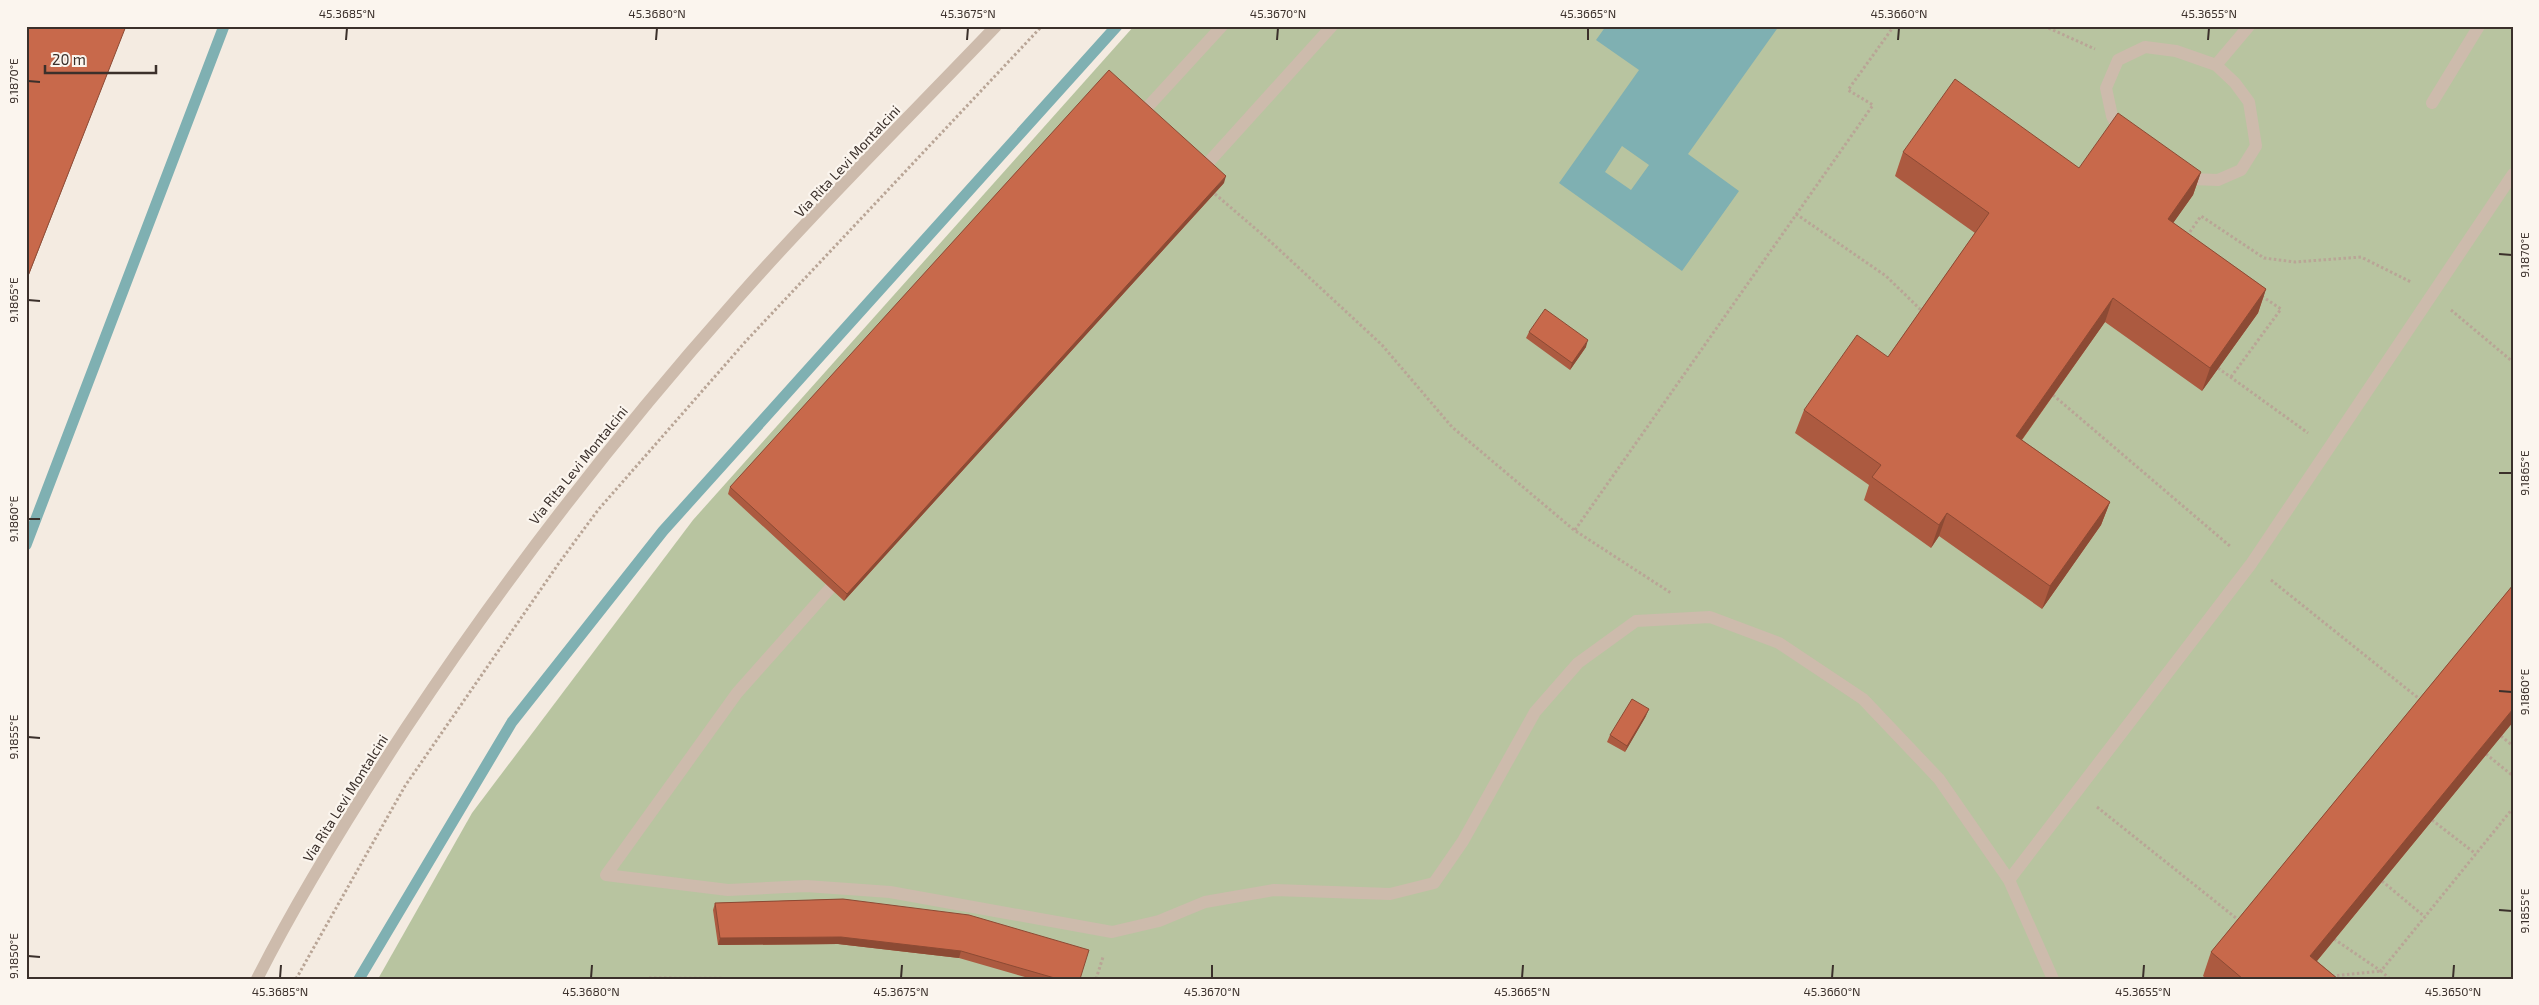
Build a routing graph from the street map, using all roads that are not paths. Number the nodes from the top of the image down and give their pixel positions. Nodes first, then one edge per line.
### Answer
1 (996, 26) edge
2 (1222, 26) edge
3 (1332, 26) edge
4 (2250, 26) edge
5 (2480, 26) edge
6 (2216, 65) junction
7 (2432, 102) dead end
8 (1144, 111) edge
9 (2513, 174) edge
10 (1192, 181) edge
11 (848, 568) edge
12 (2009, 880) junction
13 (257, 979) edge
14 (2053, 979) edge

1 - 13 street, Via Rita Levi Montalcini
2 - 8 street
3 - 10 street
4 - 6 street
5 - 7 street
6 - 6 street
9 - 12 street
11 - 12 street
12 - 14 street

